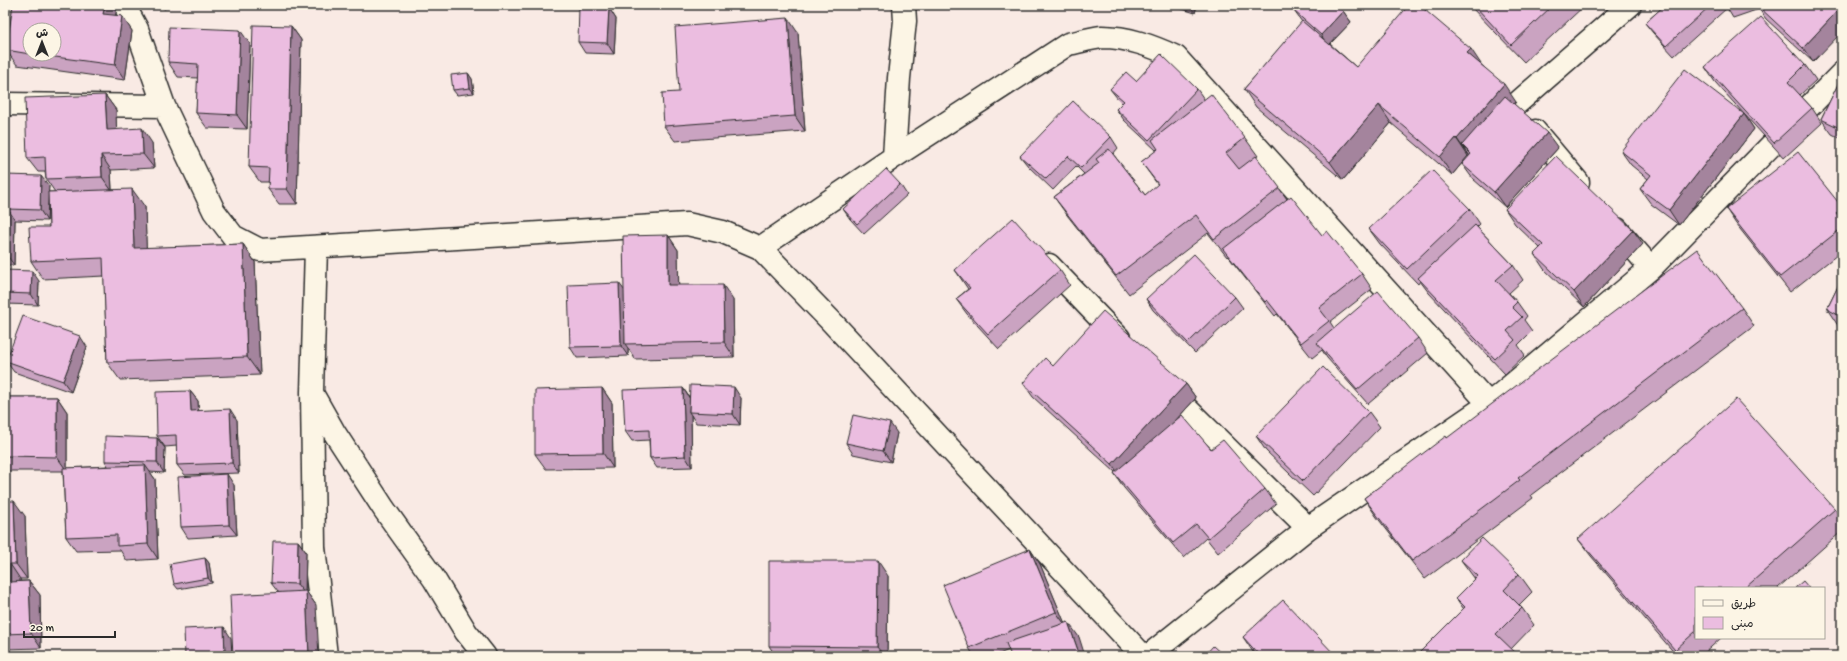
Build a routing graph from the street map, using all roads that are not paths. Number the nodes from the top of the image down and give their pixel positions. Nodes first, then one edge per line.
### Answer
1 (124, 5) edge
2 (904, 5) edge
3 (1630, 5) edge
4 (1842, 73) edge
5 (5, 104) edge
6 (164, 106) junction
7 (894, 157) junction
8 (1590, 196) edge
9 (1605, 214) edge
10 (316, 247) junction
11 (760, 248) junction
12 (1042, 256) edge
13 (1651, 268) junction
14 (1133, 352) edge
15 (1154, 375) edge
16 (312, 392) junction
17 (1489, 404) junction
18 (1308, 528) junction
19 (326, 656) edge
20 (485, 656) edge
21 (1143, 656) edge
22 (1148, 656) edge

1 - 6 street
2 - 7 street
3 - 8 street
4 - 13 street
5 - 6 street
6 - 10 street
7 - 11 street
7 - 17 street
9 - 13 street
10 - 11 street
10 - 16 street
11 - 21 street
12 - 14 street
13 - 17 street
15 - 18 street
16 - 19 street
16 - 20 street
17 - 18 street
18 - 22 street

